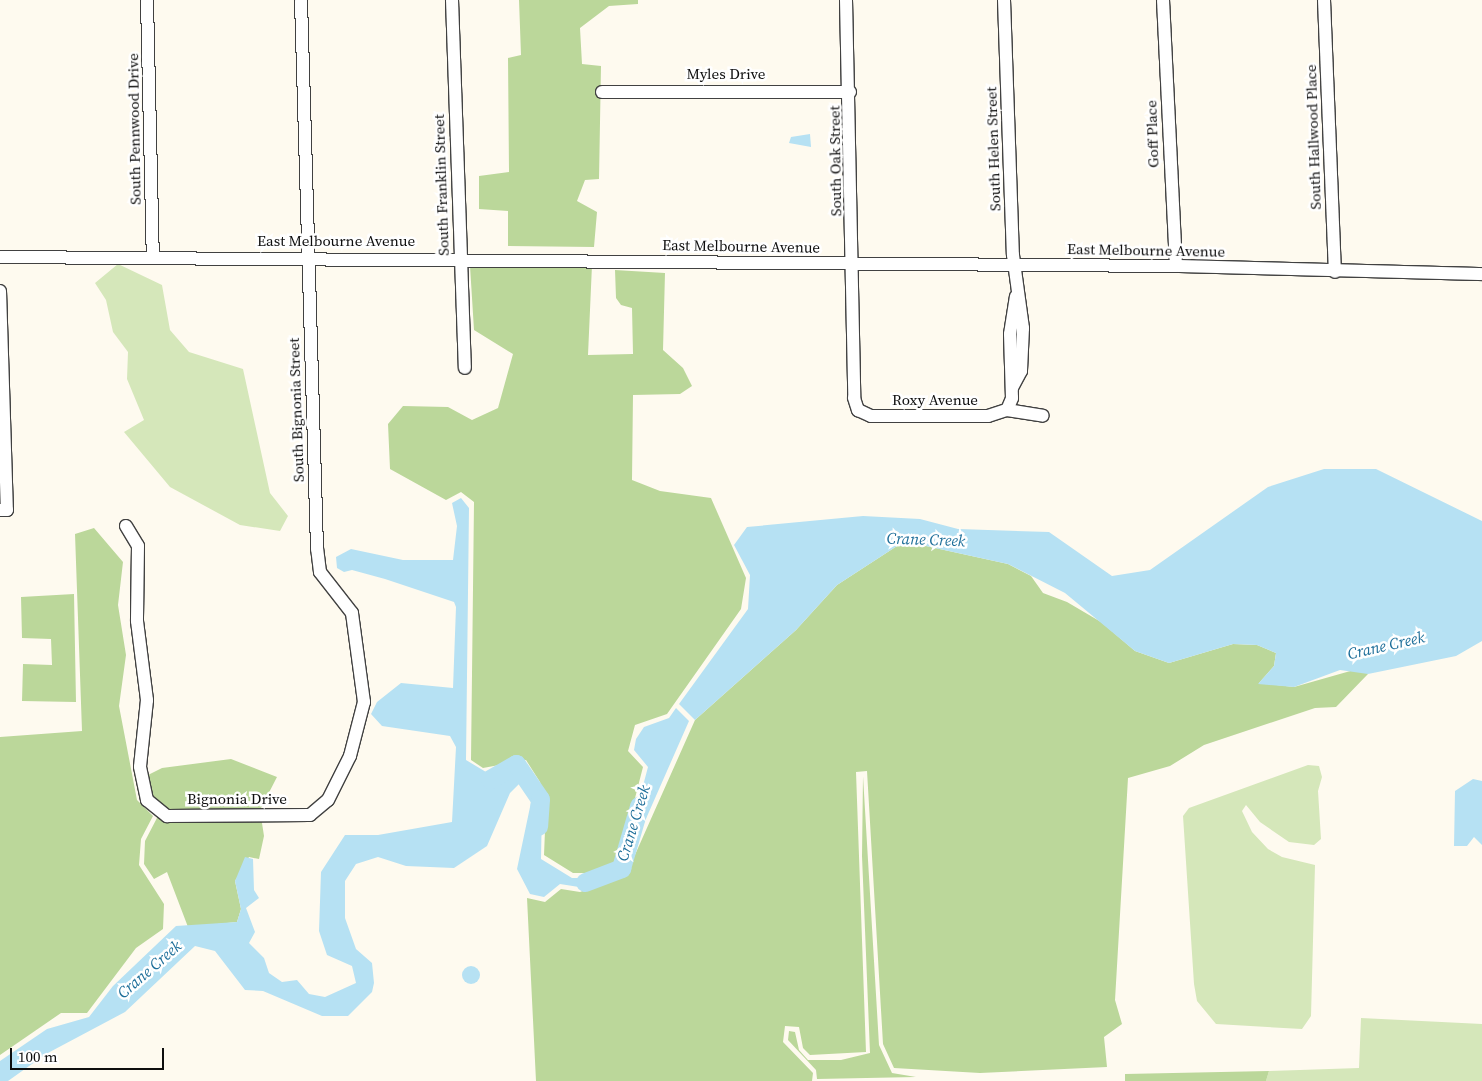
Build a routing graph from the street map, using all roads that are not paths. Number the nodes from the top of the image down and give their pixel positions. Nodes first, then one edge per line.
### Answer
1 (147, 0) edge
2 (301, 0) edge
3 (452, 0) edge
4 (846, 0) edge
5 (1004, 0) edge
6 (1163, 0) edge
7 (1324, 0) edge
8 (602, 92) dead end
9 (850, 92) junction
10 (0, 257) edge
11 (153, 257) junction
12 (308, 257) junction
13 (460, 258) junction
14 (853, 264) junction
15 (1016, 265) junction
16 (1176, 266) junction
17 (1335, 272) junction
18 (1482, 274) edge
19 (0, 291) edge
20 (465, 368) dead end
21 (858, 410) joint
22 (1007, 410) junction
23 (1042, 416) dead end
24 (3, 510) edge
25 (126, 526) dead end
26 (328, 800) joint

1 - 11 street, South Pennwood Drive
2 - 12 street, South Bignonia Street
3 - 13 street, South Franklin Street
4 - 9 street, South Oak Street
5 - 15 street, South Helen Street
6 - 16 street, Goff Place
7 - 17 street, South Hallwood Place
8 - 9 street, Myles Drive
9 - 14 street, South Oak Street
10 - 11 street, East Melbourne Avenue
11 - 12 street, East Melbourne Avenue
12 - 13 street, East Melbourne Avenue
12 - 26 street, South Bignonia Street
13 - 14 street, East Melbourne Avenue
13 - 20 street, South Franklin Street
14 - 15 street, East Melbourne Avenue
14 - 21 street, South Oak Street
15 - 16 street, East Melbourne Avenue
15 - 22 street, South Helen Street
16 - 17 street, East Melbourne Avenue
17 - 18 street, East Melbourne Avenue
19 - 24 street
21 - 22 street, Roxy Avenue
22 - 23 street, Roxy Avenue
25 - 26 street, Bignonia Drive

